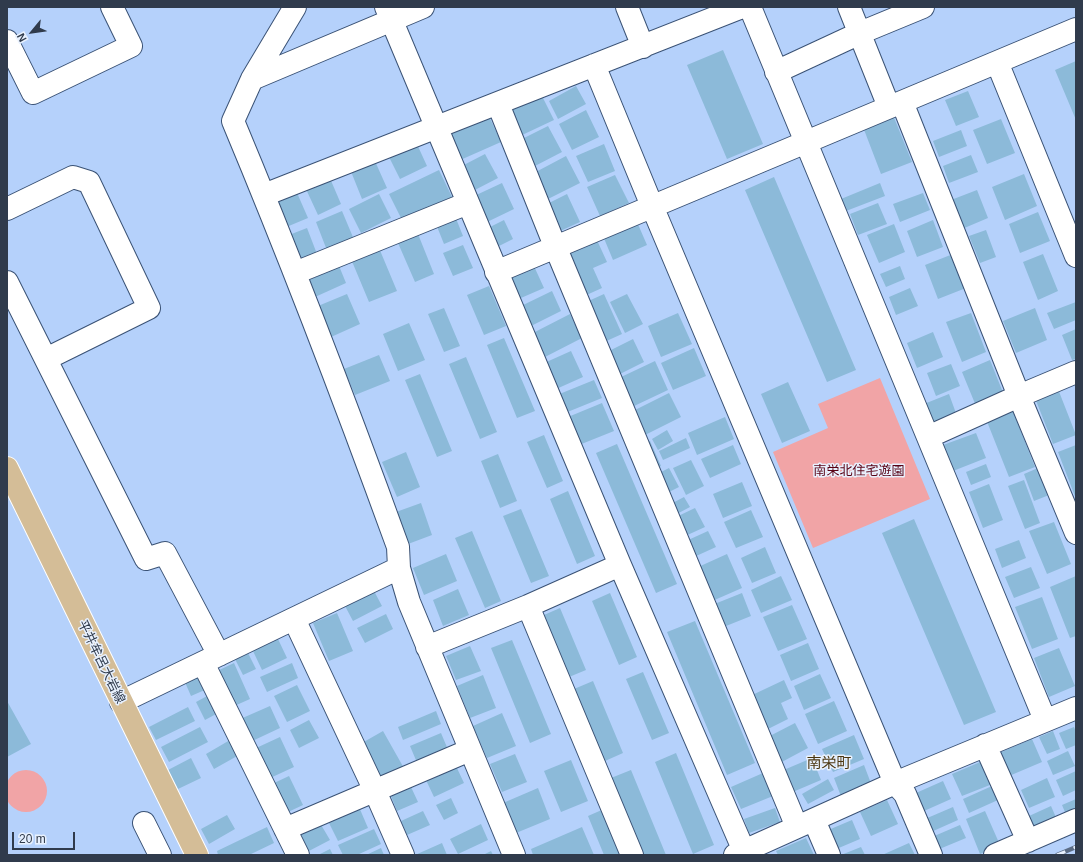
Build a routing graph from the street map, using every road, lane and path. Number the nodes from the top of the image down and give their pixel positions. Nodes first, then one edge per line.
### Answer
1 (112, 7) edge
2 (295, 7) edge
3 (423, 7) edge
4 (627, 7) edge
5 (742, 7) edge
6 (750, 7) edge
7 (849, 7) edge
8 (923, 7) edge
9 (388, 14) edge
10 (1076, 29) edge
11 (860, 33) junction
12 (7, 41) edge
13 (643, 47) junction
14 (997, 62) junction
15 (594, 65) junction
16 (776, 72) junction
17 (252, 79) junction
18 (498, 104) junction
19 (895, 104) junction
20 (436, 127) junction
21 (805, 141) junction
22 (264, 195) junction
23 (468, 203) junction
24 (652, 206) junction
25 (7, 209) edge
26 (555, 246) junction
27 (1076, 256) edge
28 (496, 272) junction
29 (295, 273) junction
30 (8, 288) edge
31 (46, 359) junction
32 (1076, 372) edge
33 (1019, 396) junction
34 (928, 437) junction
35 (7, 468) edge
36 (1076, 533) edge
37 (620, 565) junction
38 (399, 568) junction
39 (528, 606) junction
40 (294, 619) junction
41 (427, 647) junction
42 (211, 659) junction
43 (121, 702) junction
44 (1075, 710) edge
45 (1045, 720) junction
46 (985, 745) junction
47 (470, 750) junction
48 (895, 783) junction
49 (375, 791) junction
50 (1076, 820) edge
51 (144, 823) dead end
52 (805, 823) junction
53 (285, 829) junction
54 (1028, 841) junction
55 (739, 853) edge
56 (160, 855) edge
57 (197, 855) edge
58 (298, 855) edge
59 (403, 855) edge
60 (514, 855) edge
61 (632, 855) edge
62 (829, 855) edge
63 (931, 855) edge
64 (995, 855) edge

1 - 12 street
2 - 17 street
3 - 9 street
4 - 13 street
5 - 13 street
6 - 16 street
7 - 11 street
8 - 11 street
9 - 17 street
9 - 20 street
10 - 14 street
11 - 16 street
11 - 19 street
13 - 15 street
14 - 19 street
14 - 27 street
15 - 18 street
15 - 24 street
16 - 21 street
17 - 22 street
18 - 20 street
18 - 26 street
19 - 21 street
19 - 33 street
20 - 22 street
20 - 23 street
21 - 24 street
21 - 34 street
22 - 29 street
23 - 28 street
23 - 29 street
24 - 26 street
24 - 48 street
25 - 31 street
26 - 28 street
26 - 52 street
28 - 37 street
29 - 38 street
30 - 31 street
31 - 42 street
32 - 33 street
33 - 34 street
33 - 36 street
34 - 45 street
35 - 43 main road, 平井牟呂大岩線
37 - 39 street
37 - 55 street
38 - 40 street
38 - 41 street
39 - 41 street
39 - 61 street
40 - 42 street
40 - 49 street
41 - 47 street
42 - 43 street
42 - 53 street
43 - 57 main road, 平井牟呂大岩線
44 - 45 street
45 - 46 street
46 - 48 street
46 - 54 street
47 - 49 street
47 - 60 street
48 - 52 street
48 - 63 street
49 - 53 street
49 - 59 street
50 - 54 street
51 - 56 street
52 - 55 street
52 - 62 street
53 - 58 street
54 - 64 street

